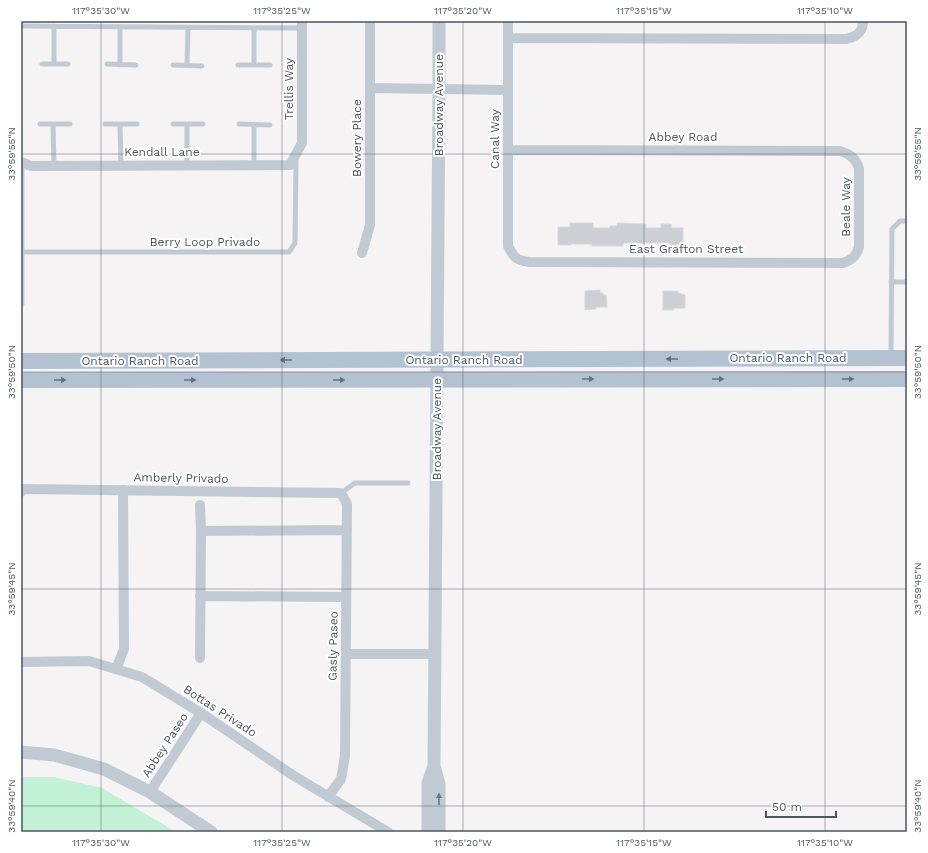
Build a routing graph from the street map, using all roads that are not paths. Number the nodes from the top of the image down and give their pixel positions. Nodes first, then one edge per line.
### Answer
1 (370, 21) edge
2 (439, 21) edge
3 (508, 21) edge
4 (863, 21) edge
5 (302, 24) edge
6 (21, 26) edge
7 (54, 26) junction
8 (120, 27) junction
9 (188, 27) junction
10 (254, 28) junction
11 (508, 38) junction
12 (42, 64) dead end
13 (54, 64) junction
14 (68, 64) dead end
15 (106, 64) dead end
16 (120, 65) junction
17 (136, 65) dead end
18 (173, 65) dead end
19 (238, 65) dead end
20 (254, 65) junction
21 (270, 65) dead end
22 (187, 66) junction
23 (202, 66) dead end
24 (370, 88) junction
25 (439, 89) junction
26 (508, 90) junction
27 (40, 124) dead end
28 (53, 124) junction
29 (70, 124) dead end
30 (105, 124) dead end
31 (120, 124) junction
32 (137, 124) dead end
33 (173, 124) dead end
34 (187, 124) junction
35 (203, 124) dead end
36 (239, 124) dead end
37 (254, 125) junction
38 (270, 125) dead end
39 (508, 150) junction
40 (296, 155) junction
41 (856, 160) joint
42 (22, 162) edge
43 (187, 165) junction
44 (254, 165) junction
45 (54, 166) junction
46 (121, 166) junction
47 (907, 221) edge
48 (22, 252) junction
49 (362, 254) dead end
50 (857, 254) joint
51 (513, 256) joint
52 (891, 282) junction
53 (907, 282) edge
54 (22, 304) dead end
55 (899, 358) edge
56 (437, 360) junction
57 (584, 360) junction
58 (21, 361) edge
59 (438, 379) junction
60 (907, 379) edge
61 (283, 380) junction
62 (24, 381) edge
63 (408, 483) dead end
64 (123, 490) junction
65 (21, 492) edge
66 (342, 493) junction
67 (200, 505) dead end
68 (347, 530) junction
69 (201, 531) junction
70 (200, 596) junction
71 (346, 598) junction
72 (346, 654) junction
73 (435, 654) junction
74 (200, 658) dead end
75 (21, 662) edge
76 (116, 669) junction
77 (201, 713) junction
78 (21, 752) edge
79 (434, 766) junction
80 (428, 783) junction
81 (150, 792) junction
82 (328, 797) junction
83 (211, 832) edge
84 (388, 832) edge
85 (421, 832) edge
86 (428, 832) edge
87 (439, 832) edge

1 - 24 street, Bowery Place
2 - 25 street, Broadway Avenue
3 - 11 street, Canal Way
4 - 11 street
5 - 10 lane
5 - 40 street, Trellis Way
6 - 7 lane
7 - 8 lane
7 - 13 lane
8 - 9 lane
8 - 16 lane
9 - 10 lane
9 - 22 lane
10 - 20 lane
11 - 26 street, Canal Way
12 - 13 lane
13 - 14 lane
15 - 16 lane
16 - 17 lane
18 - 22 lane
19 - 20 lane
20 - 21 lane
22 - 23 lane
24 - 25 street
24 - 49 street, Bowery Place
25 - 26 street
25 - 56 street, Broadway Avenue
26 - 39 street, Canal Way
27 - 28 lane
28 - 29 lane
28 - 45 lane
30 - 31 lane
31 - 32 lane
31 - 46 lane
33 - 34 lane
34 - 35 lane
34 - 43 lane
36 - 37 lane
37 - 38 lane
37 - 44 lane
39 - 41 street, Abbey Road
39 - 51 street, Canal Way
40 - 44 street, Kendall Lane
40 - 48 lane, Berry Loop Privado
41 - 50 street, Beale Way
42 - 45 street, Kendall Lane
42 - 48 lane
43 - 44 street, Kendall Lane
43 - 46 street, Kendall Lane
45 - 46 street, Kendall Lane
47 - 52 lane
48 - 54 lane
50 - 51 street, East Grafton Street
52 - 53 lane
52 - 55 lane
55 -> 57 main road, Ontario Ranch Road
56 - 57 main road, Ontario Ranch Road
56 -> 58 main road, Ontario Ranch Road
56 - 59 street, Broadway Avenue
56 - 61 main road
57 - 59 main road
59 -> 60 main road, Ontario Ranch Road
61 -> 59 main road, Ontario Ranch Road
59 - 73 street, Broadway Avenue
62 -> 61 main road, Ontario Ranch Road
63 - 66 lane
64 - 65 street, Amberly Privado
64 - 66 street, Amberly Privado
64 - 76 street
66 - 68 street, Gasly Paseo
67 - 69 street
68 - 69 street
68 - 71 street, Gasly Paseo
69 - 70 street
70 - 71 street
70 - 74 street
71 - 72 street, Gasly Paseo
72 - 73 street
72 - 82 street, Gasly Paseo
73 - 79 street, Broadway Avenue
75 - 76 street, Bottas Privado
76 - 77 street, Bottas Privado
77 - 81 street, Abbey Paseo
77 - 82 street, Bottas Privado
78 - 81 street
79 - 80 street, Broadway Avenue
87 -> 79 street, Broadway Avenue
80 - 85 street
80 - 86 street, Broadway Avenue
81 - 83 street
82 - 84 street, Bottas Privado

